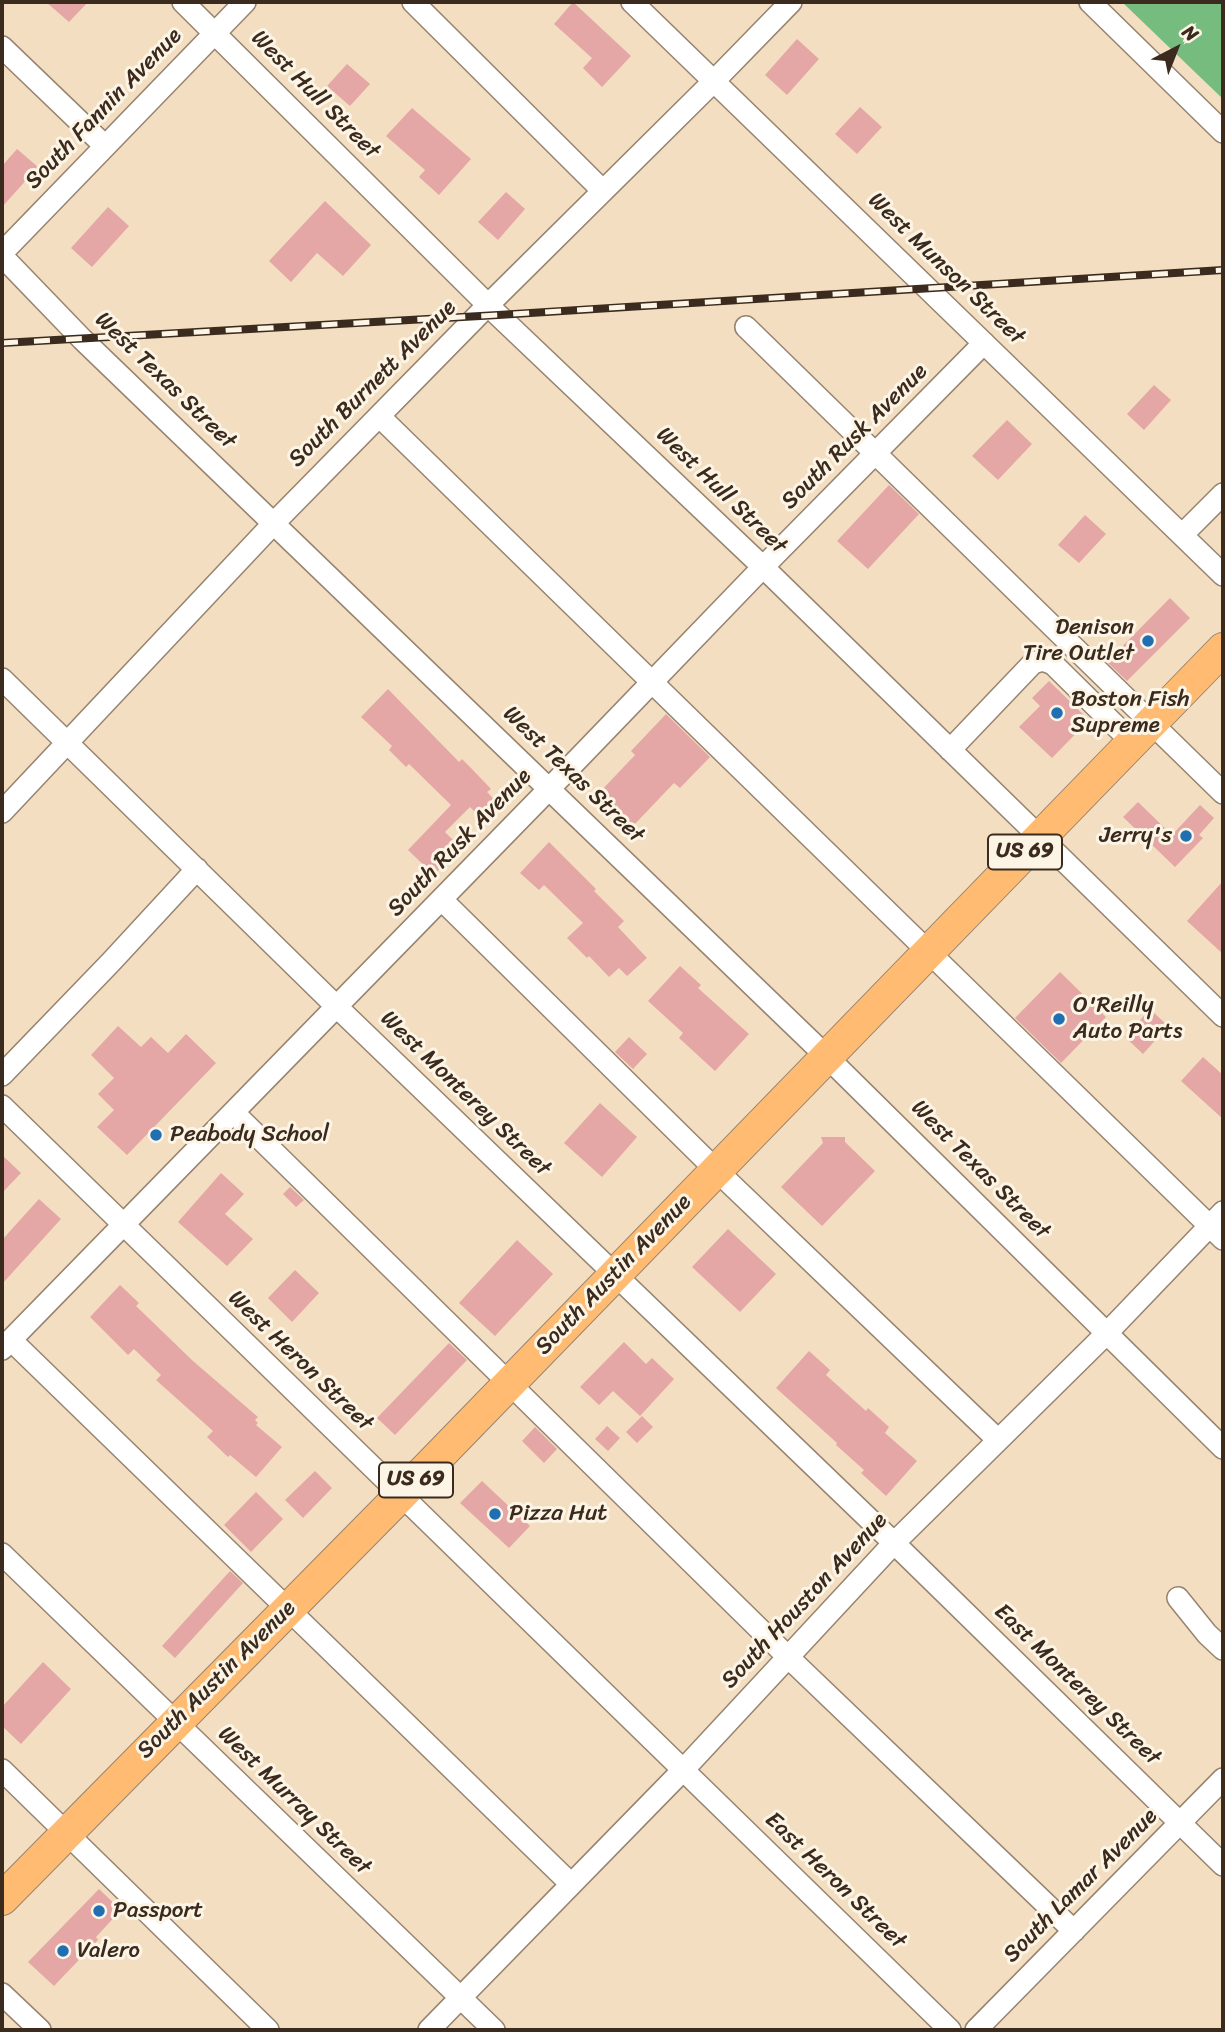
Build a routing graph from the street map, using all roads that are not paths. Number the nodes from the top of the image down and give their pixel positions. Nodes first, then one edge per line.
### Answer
1 (183, 2) edge
2 (245, 2) edge
3 (413, 2) edge
4 (632, 2) edge
5 (791, 2) edge
6 (1090, 2) edge
7 (215, 33) junction
8 (2, 47) edge
9 (715, 81) junction
10 (1223, 132) edge
11 (105, 146) junction
12 (603, 191) junction
13 (2, 254) edge
14 (488, 305) junction
15 (746, 327) dead end
16 (984, 343) junction
17 (379, 416) junction
18 (876, 453) junction
19 (1223, 494) edge
20 (274, 523) junction
21 (1182, 535) junction
22 (763, 568) junction
23 (1223, 575) edge
24 (1223, 649) edge
25 (2, 679) edge
26 (652, 682) junction
27 (1142, 732) junction
28 (68, 742) junction
29 (950, 750) junction
30 (549, 789) junction
31 (1223, 793) edge
32 (2, 812) edge
33 (1040, 837) junction
34 (197, 869) junction
35 (442, 900) junction
36 (928, 951) junction
37 (337, 1007) junction
38 (1223, 1016) edge
39 (827, 1056) junction
40 (2, 1075) edge
41 (2, 1106) edge
42 (234, 1112) junction
43 (716, 1170) junction
44 (123, 1226) junction
45 (1219, 1226) edge
46 (615, 1275) junction
47 (1107, 1333) junction
48 (6, 1344) edge
49 (510, 1383) junction
50 (998, 1440) junction
51 (1223, 1448) edge
52 (401, 1495) junction
53 (894, 1543) junction
54 (2, 1554) edge
55 (1178, 1598) dead end
56 (288, 1609) junction
57 (1223, 1649) edge
58 (788, 1657) junction
59 (175, 1723) junction
60 (684, 1769) junction
61 (2, 1770) edge
62 (1223, 1779) edge
63 (1181, 1823) junction
64 (67, 1832) junction
65 (1223, 1865) edge
66 (571, 1884) junction
67 (2, 1899) edge
68 (1074, 1931) junction
69 (2, 1994) edge
70 (460, 1997) junction
71 (40, 2030) edge
72 (268, 2030) edge
73 (429, 2030) edge
74 (494, 2030) edge
75 (950, 2030) edge
76 (976, 2030) edge

1 - 7 street, West Hull Street
2 - 7 street, South Fannin Avenue
3 - 12 street
4 - 9 street, West Munson Street
5 - 9 street, South Burnett Avenue
6 - 10 street
7 - 11 street, South Fannin Avenue
7 - 14 street, West Hull Street
8 - 11 street
9 - 12 street, South Burnett Avenue
9 - 16 street, West Munson Street
11 - 13 street, South Fannin Avenue
12 - 14 street, South Burnett Avenue
13 - 20 street, West Texas Street
14 - 17 street, South Burnett Avenue
14 - 22 street, West Hull Street
15 - 18 street
16 - 18 street, South Rusk Avenue
16 - 21 street, West Munson Street
17 - 20 street, South Burnett Avenue
17 - 26 street
18 - 22 street, South Rusk Avenue
18 - 27 street
19 - 21 street
20 - 28 street, South Burnett Avenue
20 - 30 street, West Texas Street
21 - 23 street, West Munson Street
22 - 26 street, South Rusk Avenue
22 - 29 street, West Hull Street
24 - 27 highway, South Austin Avenue / US 69
25 - 28 street, West Monterey Street
26 - 30 street, South Rusk Avenue
26 - 36 street
27 - 29 street
27 - 31 street
27 - 33 highway, South Austin Avenue / US 69
28 - 32 street, South Burnett Avenue
28 - 34 street, West Monterey Street
29 - 33 street, West Hull Street
30 - 35 street, South Rusk Avenue
30 - 39 street, West Texas Street
33 - 36 highway, South Austin Avenue / US 69
33 - 38 street, West Hull Street
34 - 37 street, West Monterey Street
34 - 40 street
35 - 37 street, South Rusk Avenue
35 - 43 street
36 - 39 highway, South Austin Avenue / US 69
36 - 45 street
37 - 42 street, South Rusk Avenue
37 - 46 street, West Monterey Street
39 - 43 highway, South Austin Avenue / US 69
39 - 47 street, West Texas Street
41 - 44 street, West Heron Street
42 - 44 street, South Rusk Avenue
42 - 49 street
43 - 46 highway, South Austin Avenue / US 69
43 - 50 street
44 - 48 street, South Rusk Avenue
44 - 52 street, West Heron Street
45 - 47 street, South Houston Avenue
46 - 49 highway, South Austin Avenue / US 69
46 - 53 street, West Monterey Street
47 - 50 street, South Houston Avenue
47 - 51 street, West Texas Street
48 - 56 street
49 - 52 highway, South Austin Avenue / US 69
49 - 58 street
50 - 53 street, South Houston Avenue
52 - 56 highway, South Austin Avenue / US 69
52 - 60 street, West Heron Street
53 - 58 street, South Houston Avenue
53 - 63 street, East Monterey Street
54 - 59 street, West Murray Street
55 - 57 street
56 - 59 highway, South Austin Avenue / US 69
56 - 66 street
58 - 60 street, South Houston Avenue
58 - 68 street
59 - 64 highway, South Austin Avenue / US 69
59 - 70 street, West Murray Street
60 - 66 street, South Houston Avenue
60 - 75 street, East Heron Street
61 - 64 street
62 - 63 street, South Lamar Avenue
63 - 65 street, East Monterey Street
63 - 68 street, South Lamar Avenue
64 - 67 highway, South Austin Avenue / US 69
64 - 72 street
66 - 70 street, South Houston Avenue
68 - 76 street, South Lamar Avenue
69 - 71 street
70 - 73 street, South Houston Avenue
70 - 74 street, West Murray Street

